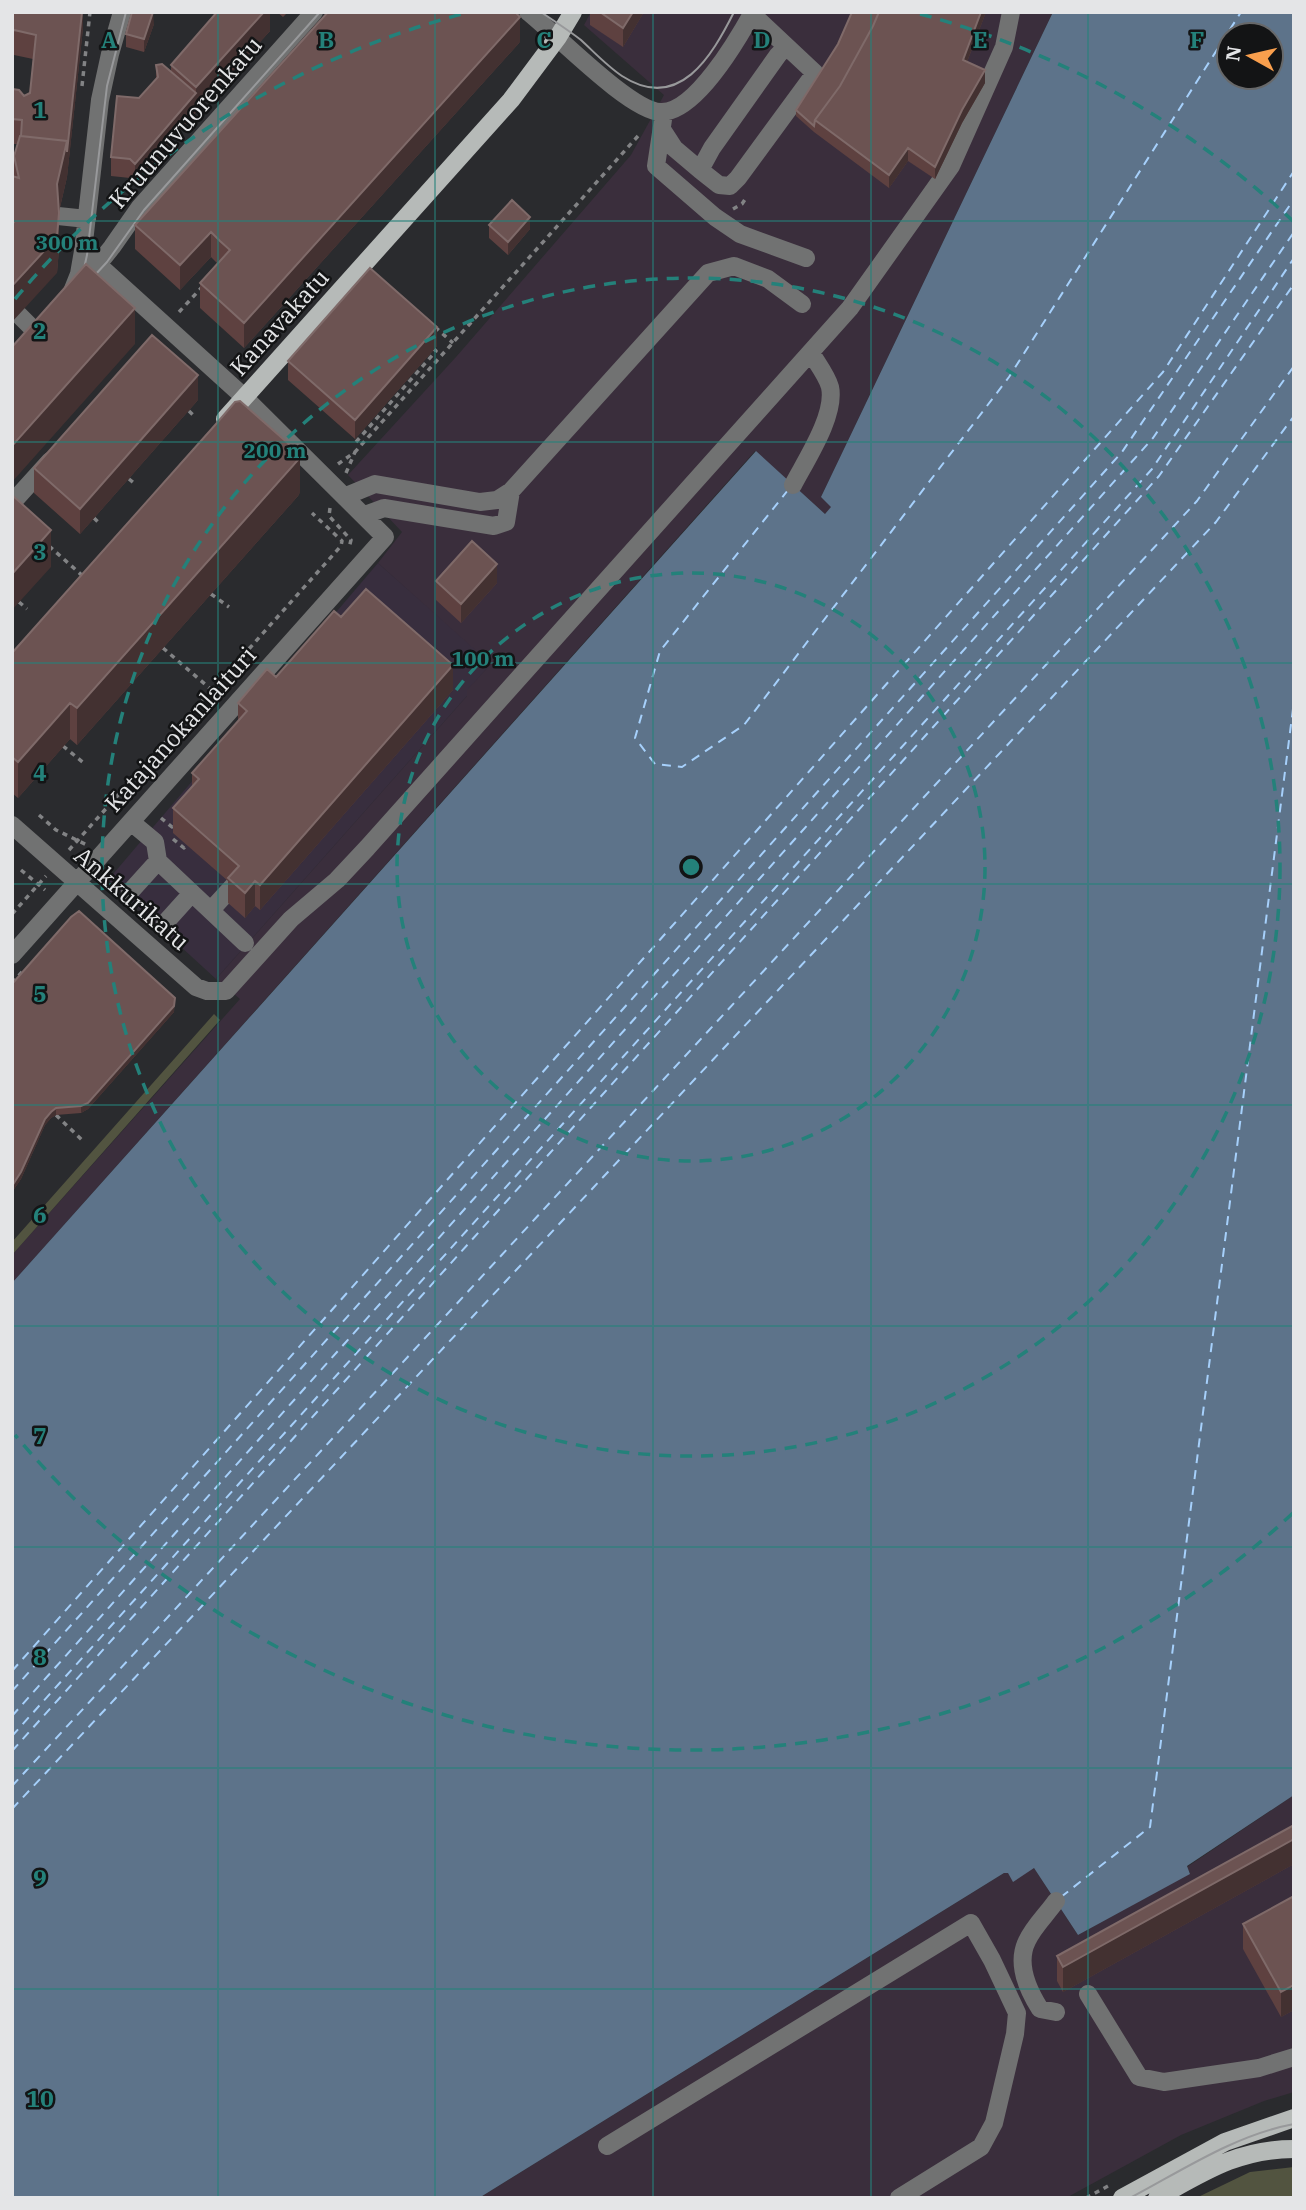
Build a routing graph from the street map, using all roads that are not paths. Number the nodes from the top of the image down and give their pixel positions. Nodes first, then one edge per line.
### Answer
1 (122, 12) edge
2 (314, 12) edge
3 (528, 12) edge
4 (573, 12) edge
5 (1011, 12) edge
6 (753, 13) edge
7 (558, 37) junction
8 (786, 47) junction
9 (661, 118) junction
10 (700, 170) junction
11 (58, 216) edge
12 (87, 219) junction
13 (83, 251) junction
14 (806, 258) dead end
15 (98, 265) junction
16 (802, 303) dead end
17 (61, 306) junction
18 (19, 315) dead end
19 (168, 329) junction
20 (155, 343) edge
21 (811, 353) junction
22 (244, 397) junction
23 (218, 427) edge
24 (61, 449) edge
25 (793, 485) dead end
26 (511, 491) junction
27 (342, 492) junction
28 (12, 503) edge
29 (365, 515) junction
30 (131, 822) junction
31 (12, 825) edge
32 (158, 861) junction
33 (77, 883) junction
34 (233, 886) edge
35 (130, 892) dead end
36 (192, 893) junction
37 (211, 910) junction
38 (165, 923) dead end
39 (245, 943) dead end
40 (12, 955) edge
41 (1056, 1901) dead end
42 (1088, 1994) dead end
43 (1056, 2012) dead end
44 (1294, 2057) edge
45 (1294, 2118) edge
46 (607, 2146) dead end
47 (1294, 2150) edge
48 (899, 2198) edge
49 (1122, 2198) edge
50 (1157, 2198) edge

1 - 12 street
2 - 15 street, Kruunuvuorenkatu
3 - 7 street
4 - 7 main road, Kanavakatu
5 - 21 street
6 - 8 street
6 - 9 street
7 - 9 street
7 - 22 main road, Kanavakatu
8 - 10 street
8 - 10 street
9 - 10 street
9 - 14 street
11 - 12 street
12 - 13 street
13 - 15 street
13 - 17 street
15 - 17 street, Kruunuvuorenkatu
15 - 19 street
16 - 26 street
17 - 18 street, Kruunuvuorenkatu
19 - 20 street
19 - 22 street
21 - 25 street
21 - 33 street, Ankkurikatu
22 - 23 main road, Kanavakatu
22 - 27 street
24 - 28 street
26 - 27 street
26 - 29 street
27 - 29 street
29 - 30 street, Katajanokanlaituri
30 - 32 street
30 - 33 street, Katajanokanlaituri
31 - 33 street, Ankkurikatu
32 - 35 street
32 - 36 street
33 - 40 street, Katajanokanlaituri
34 - 37 street
36 - 37 street
36 - 38 street
37 - 39 street
41 - 43 street
42 - 44 street
45 - 49 main road
46 - 48 street
47 - 50 main road

